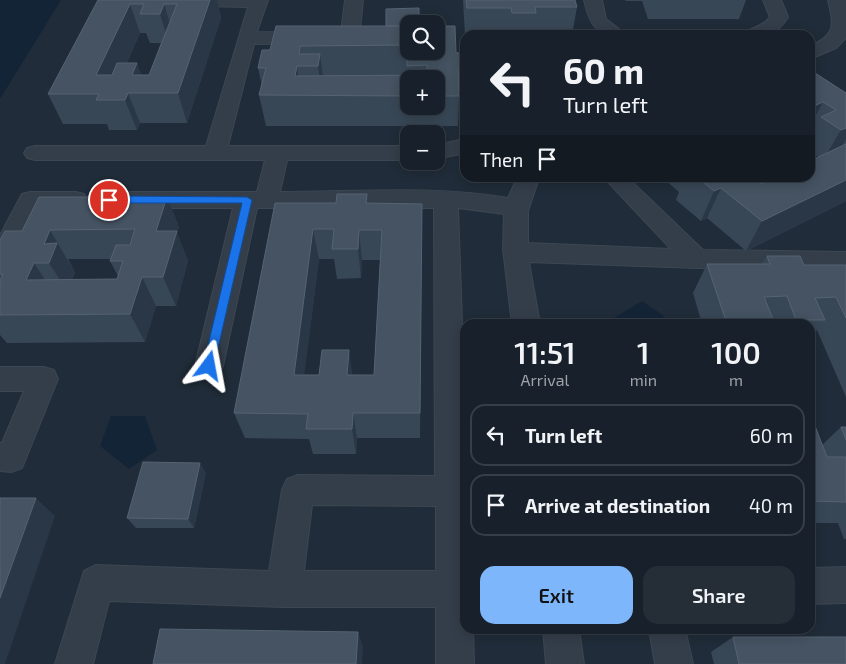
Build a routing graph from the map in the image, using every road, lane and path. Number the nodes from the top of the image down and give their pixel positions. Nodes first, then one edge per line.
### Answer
1 (153, 0) edge
2 (354, 0) edge
3 (593, 0) edge
4 (772, 0) edge
5 (837, 0) edge
6 (258, 1) edge
7 (611, 30) edge
8 (764, 30) edge
9 (246, 38) junction
10 (839, 47) edge
11 (815, 52) edge
12 (460, 147) edge
13 (445, 150) edge
14 (215, 152) junction
15 (278, 152) junction
16 (35, 153) dead end
17 (400, 153) edge
18 (526, 182) edge
19 (619, 182) edge
20 (257, 200) junction
21 (446, 200) junction
22 (516, 208) junction
23 (516, 252) junction
24 (697, 259) junction
25 (0, 260) edge
26 (846, 261) edge
27 (525, 319) edge
28 (209, 366) dead end
29 (0, 378) edge
30 (0, 457) edge
31 (456, 480) edge
32 (815, 586) edge
33 (846, 586) edge
34 (284, 588) junction
35 (453, 589) junction
36 (562, 634) edge
37 (668, 634) edge
38 (74, 664) edge
39 (455, 664) edge
40 (565, 664) edge
41 (674, 664) edge

1 - 6 street
2 - 9 street
3 - 7 street
4 - 8 street
5 - 10 street
6 - 9 street
9 - 14 street
10 - 11 street
12 - 13 street
14 - 15 street
14 - 16 street
15 - 17 street
15 - 20 street
18 - 22 street
19 - 24 street
20 - 21 street
20 - 25 street
20 - 28 street
21 - 22 street
21 - 31 street
22 - 23 street
23 - 24 street
23 - 27 street
24 - 26 street
29 - 30 street
31 - 34 street
31 - 35 street
32 - 33 street
34 - 35 street
34 - 38 street
35 - 39 street
36 - 40 street
37 - 41 street

